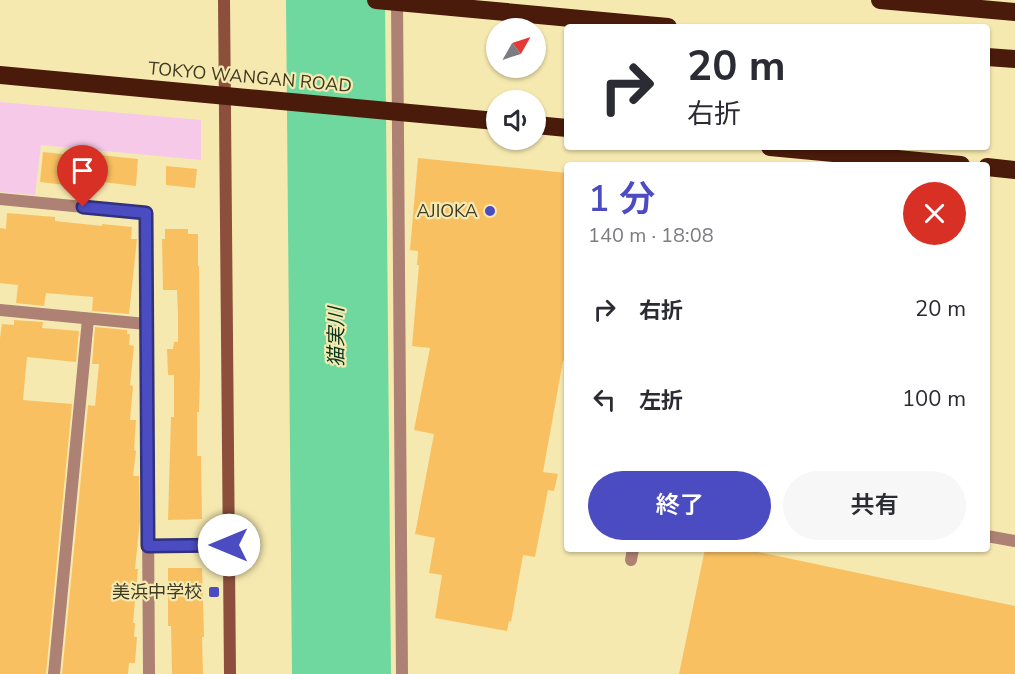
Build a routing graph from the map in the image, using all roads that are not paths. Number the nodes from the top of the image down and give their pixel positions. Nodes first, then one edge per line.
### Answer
1 (224, 0) edge
2 (376, 0) edge
3 (397, 0) edge
4 (880, 0) edge
5 (1015, 12) edge
6 (636, 24) edge
7 (990, 57) edge
8 (1015, 59) edge
9 (0, 75) edge
10 (486, 120) edge
11 (546, 126) edge
12 (564, 128) edge
13 (802, 150) edge
14 (929, 162) edge
15 (990, 167) edge
16 (1015, 170) edge
17 (0, 199) edge
18 (0, 310) edge
19 (88, 318) junction
20 (146, 324) junction
21 (990, 537) edge
22 (1015, 542) edge
23 (229, 545) junction
24 (148, 546) junction
25 (54, 674) edge
26 (149, 674) edge
27 (230, 674) edge
28 (402, 674) edge

1 - 23 street
2 - 6 highway, bridge
3 - 28 street
4 - 5 highway
7 - 8 highway
9 - 10 highway, TOKYO WANGAN ROAD, bridge
11 - 12 highway
13 - 14 highway
15 - 16 highway
17 - 20 street
18 - 19 street
19 - 20 street
19 - 25 street
20 - 24 street
21 - 22 street
23 - 24 street
23 - 27 street
24 - 26 street

